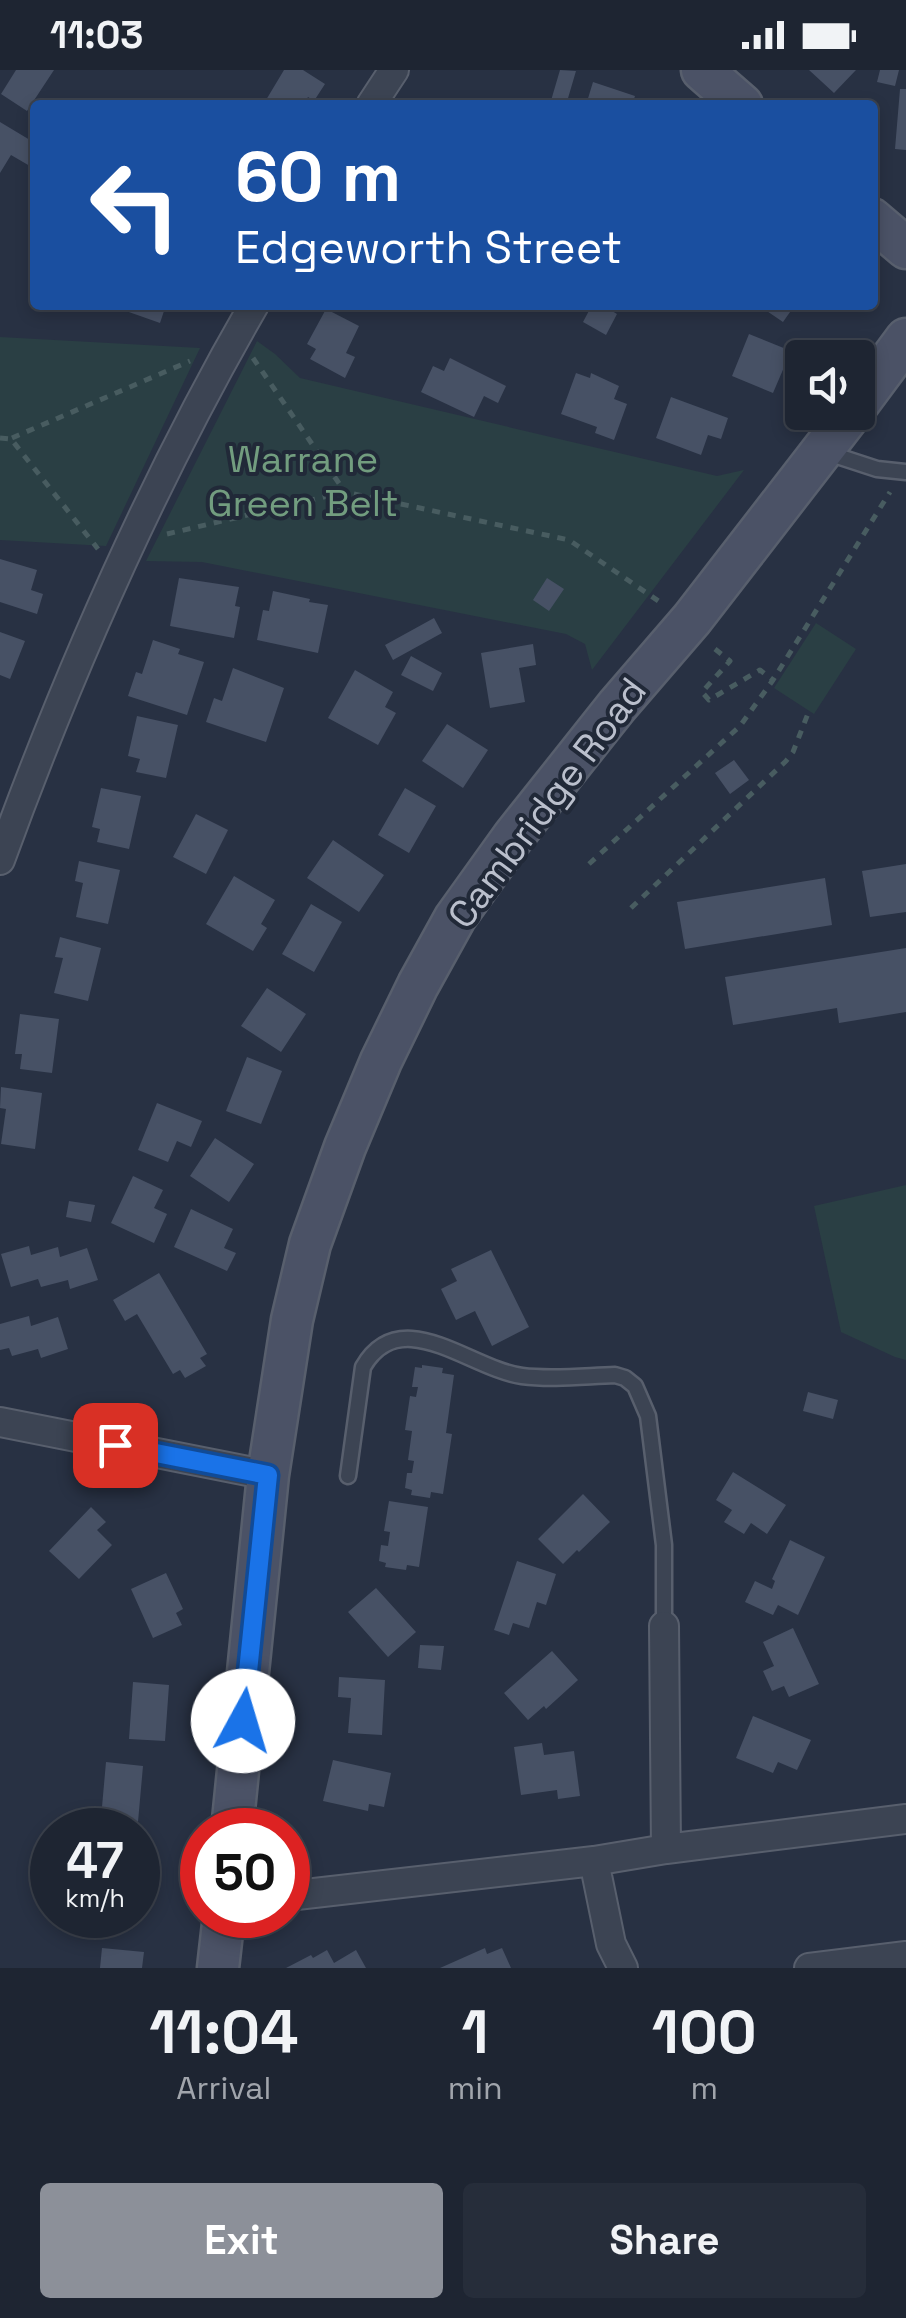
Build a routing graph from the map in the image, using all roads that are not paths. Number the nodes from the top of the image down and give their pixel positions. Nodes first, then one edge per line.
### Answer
1 (394, 70) edge
2 (702, 70) edge
3 (374, 100) edge
4 (736, 100) edge
5 (878, 223) edge
6 (906, 248) edge
7 (251, 310) edge
8 (906, 339) edge
9 (875, 381) edge
10 (839, 430) edge
11 (823, 452) junction
12 (904, 472) edge
13 (0, 860) edge
14 (0, 1422) edge
15 (268, 1475) junction
16 (348, 1476) dead end
17 (664, 1626) joint
18 (234, 1808) edge
19 (906, 1820) edge
20 (666, 1849) junction
21 (594, 1860) junction
22 (310, 1893) edge
23 (221, 1938) edge
24 (906, 1956) edge
25 (218, 1968) edge
26 (622, 1968) edge
27 (809, 1968) edge

1 - 3 street
2 - 4 main road
5 - 6 main road
7 - 13 street
8 - 9 main road
10 - 11 main road, Cambridge Road
11 - 12 lane
11 - 15 main road, Cambridge Road
14 - 15 street
15 - 18 main road, Cambridge Road
16 - 17 lane
17 - 20 street
19 - 20 street
20 - 21 street
21 - 22 street
21 - 26 street
23 - 25 main road
24 - 27 street

